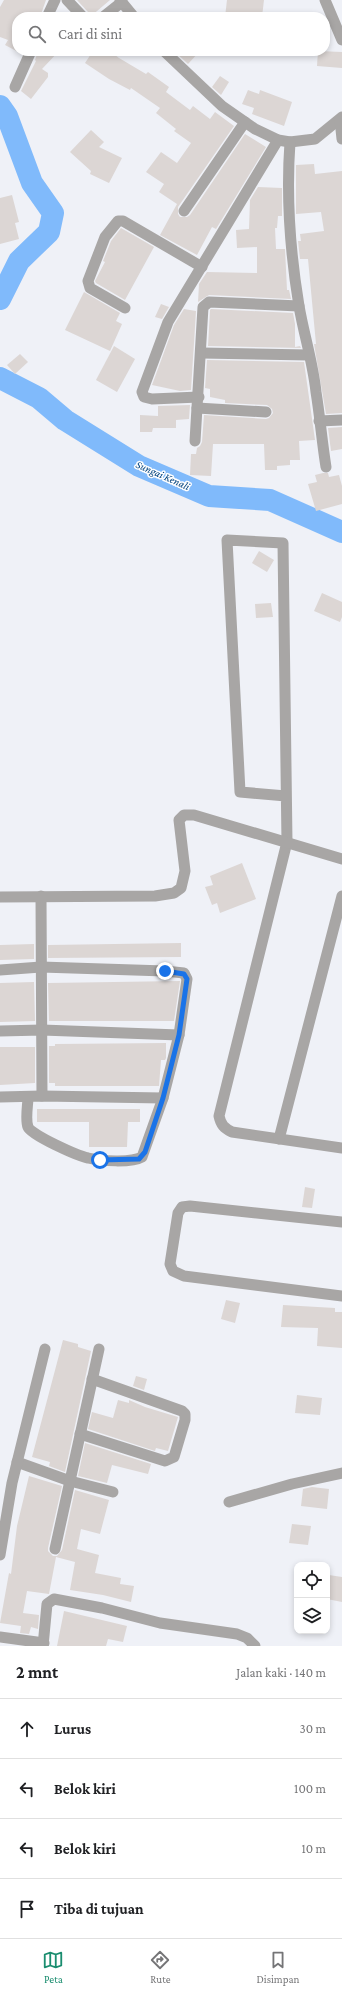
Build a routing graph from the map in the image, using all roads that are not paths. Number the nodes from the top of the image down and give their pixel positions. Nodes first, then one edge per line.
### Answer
1 (55, 0) edge
2 (67, 0) edge
3 (324, 0) edge
4 (121, 1) edge
5 (49, 12) edge
6 (78, 12) edge
7 (109, 12) edge
8 (130, 12) edge
9 (329, 12) edge
10 (330, 13) edge
11 (342, 40) edge
12 (29, 56) edge
13 (169, 56) edge
14 (15, 86) dead end
15 (341, 119) edge
16 (245, 122) junction
17 (342, 139) edge
18 (278, 140) junction
19 (290, 142) junction
20 (184, 211) dead end
21 (202, 267) junction
22 (299, 306) junction
23 (125, 308) dead end
24 (202, 353) junction
25 (308, 355) junction
26 (198, 397) junction
27 (197, 408) junction
28 (266, 412) dead end
29 (342, 420) edge
30 (318, 421) junction
31 (195, 441) dead end
32 (326, 467) dead end
33 (286, 796) junction
34 (287, 842) junction
35 (342, 859) edge
36 (41, 896) junction
37 (342, 896) edge
38 (0, 897) edge
39 (42, 967) junction
40 (0, 970) edge
41 (42, 1030) junction
42 (0, 1032) edge
43 (179, 1035) junction
44 (42, 1096) junction
45 (0, 1097) edge
46 (28, 1097) junction
47 (163, 1098) junction
48 (279, 1139) junction
49 (342, 1148) edge
50 (342, 1222) edge
51 (342, 1296) edge
52 (45, 1349) dead end
53 (99, 1349) dead end
54 (92, 1379) junction
55 (80, 1434) junction
56 (17, 1462) junction
57 (342, 1472) edge
58 (70, 1481) junction
59 (113, 1492) dead end
60 (229, 1502) dead end
61 (55, 1549) dead end
62 (0, 1555) edge
63 (0, 1637) edge
64 (44, 1645) edge
65 (255, 1646) edge

1 - 5 street
2 - 6 street
3 - 9 street
4 - 7 street
4 - 8 street
10 - 11 street
12 - 14 street
13 - 16 street
15 - 17 street
15 - 19 street
16 - 18 street
16 - 20 street
18 - 19 street
18 - 21 street
19 - 22 street
21 - 23 street
21 - 26 street
22 - 24 street
22 - 25 street
24 - 25 street
24 - 26 street
25 - 30 street
26 - 27 street
27 - 28 street
27 - 31 street
29 - 30 street
30 - 32 street
33 - 33 street
33 - 34 street
34 - 35 street
34 - 36 street
34 - 48 street
36 - 38 street
36 - 39 street
37 - 48 street
39 - 40 street
39 - 41 street
39 - 43 street
41 - 42 street
41 - 43 street
41 - 44 street
43 - 47 street
44 - 46 street
44 - 47 street
45 - 46 street
46 - 47 street
48 - 49 street
50 - 51 street
52 - 56 street
53 - 54 street
54 - 55 street
54 - 55 street
55 - 58 street
56 - 58 street
56 - 62 street
57 - 60 street
58 - 59 street
58 - 61 street
63 - 64 street
64 - 65 street

